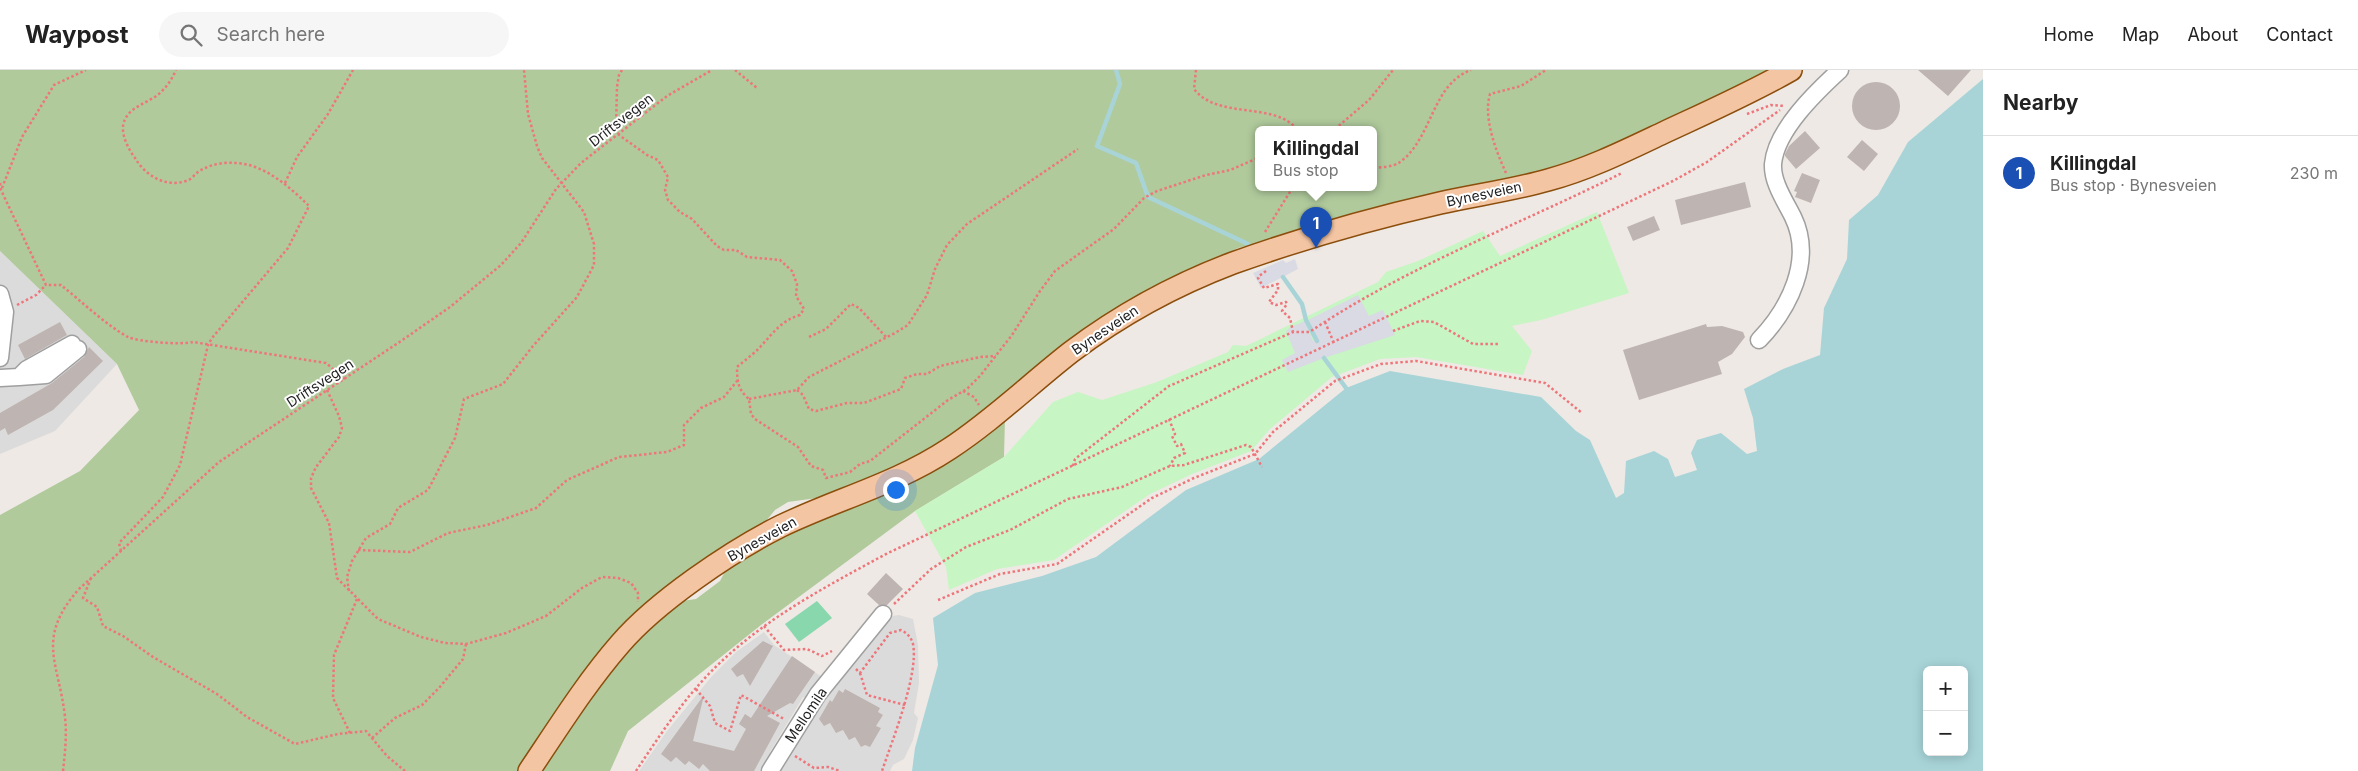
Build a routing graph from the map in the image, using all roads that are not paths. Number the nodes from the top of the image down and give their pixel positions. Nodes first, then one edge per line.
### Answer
1 (1791, 70) edge
2 (1840, 70) edge
3 (0, 294) edge
4 (1759, 340) dead end
5 (76, 346) dead end
6 (0, 358) edge
7 (0, 378) edge
8 (883, 614) road end
9 (529, 771) edge
10 (770, 771) edge

1 - 9 main road, Bynesveien
2 - 4 street
3 - 6 street
5 - 7 street
8 - 10 street, Mellomila

